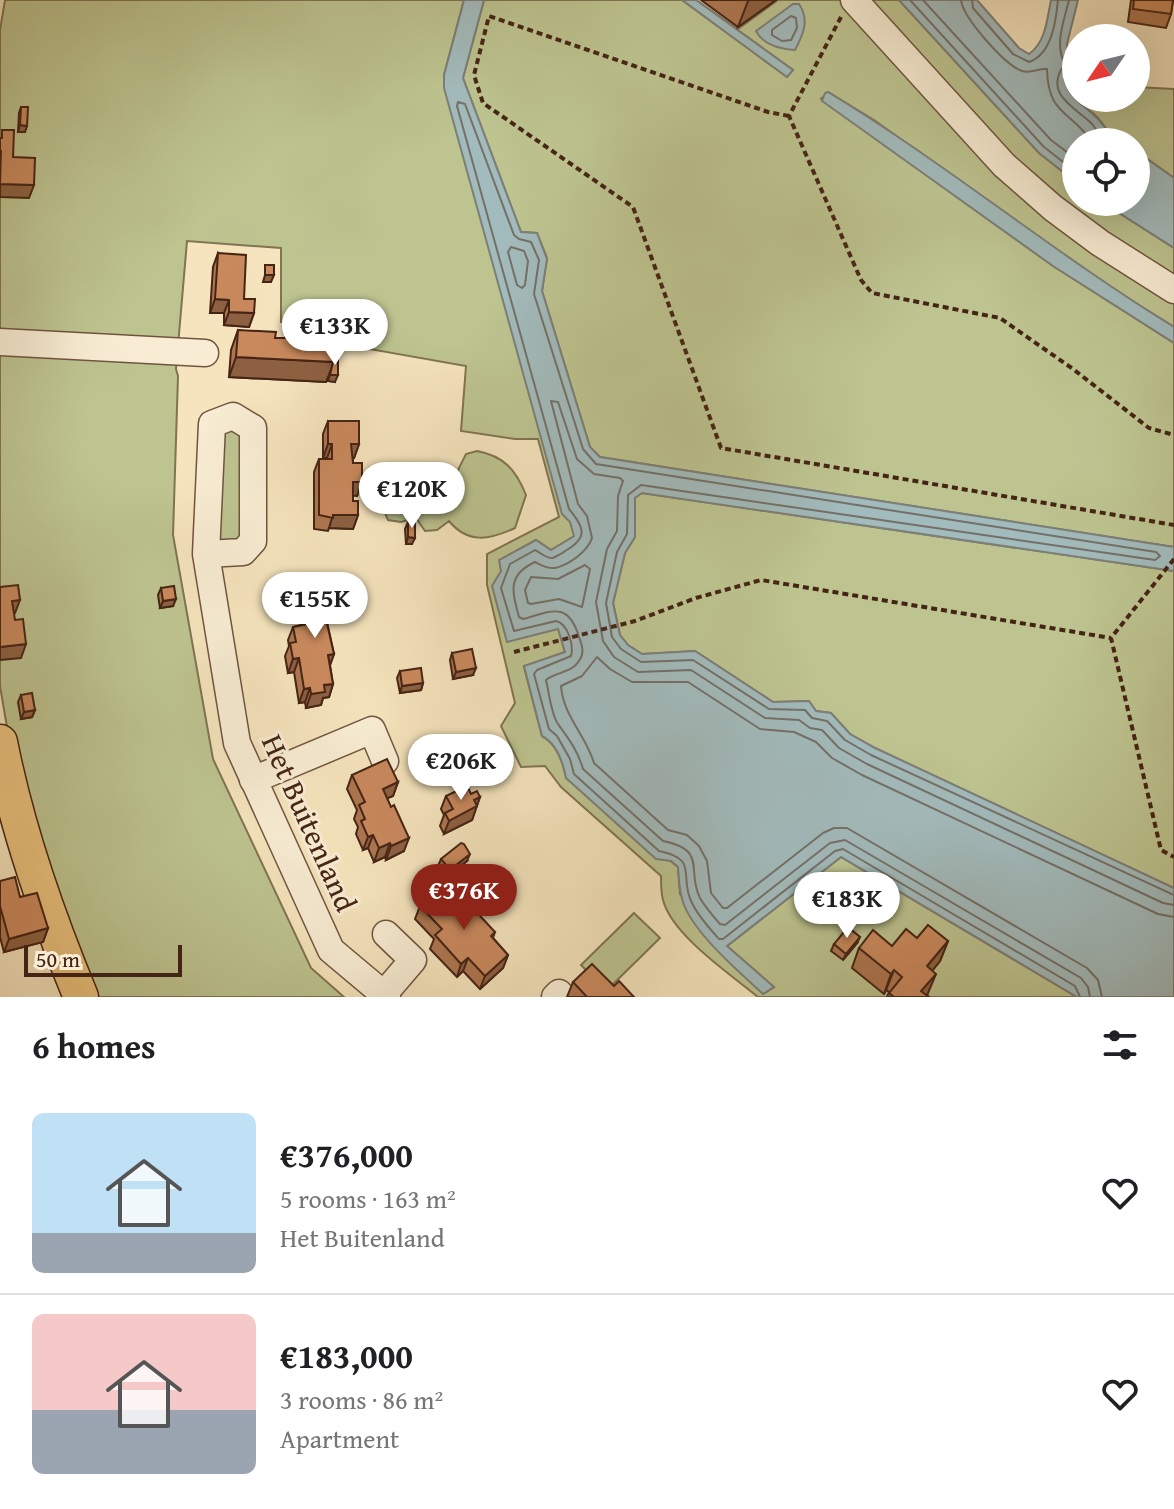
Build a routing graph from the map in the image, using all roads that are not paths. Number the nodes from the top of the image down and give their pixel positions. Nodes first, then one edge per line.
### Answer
1 (848, 6) edge
2 (1174, 290) edge
3 (0, 342) edge
4 (205, 353) dead end
5 (206, 554) junction
6 (0, 742) edge
7 (385, 761) edge
8 (253, 780) junction
9 (386, 934) dead end
10 (65, 955) junction
11 (385, 996) edge
12 (69, 997) edge
13 (81, 997) edge

1 - 2 street
3 - 4 street
5 - 5 street, Het Buitenland
5 - 8 street, Het Buitenland
6 - 10 main road
7 - 8 street
8 - 11 street, Het Buitenland
9 - 11 street
10 - 12 street
10 - 13 main road

